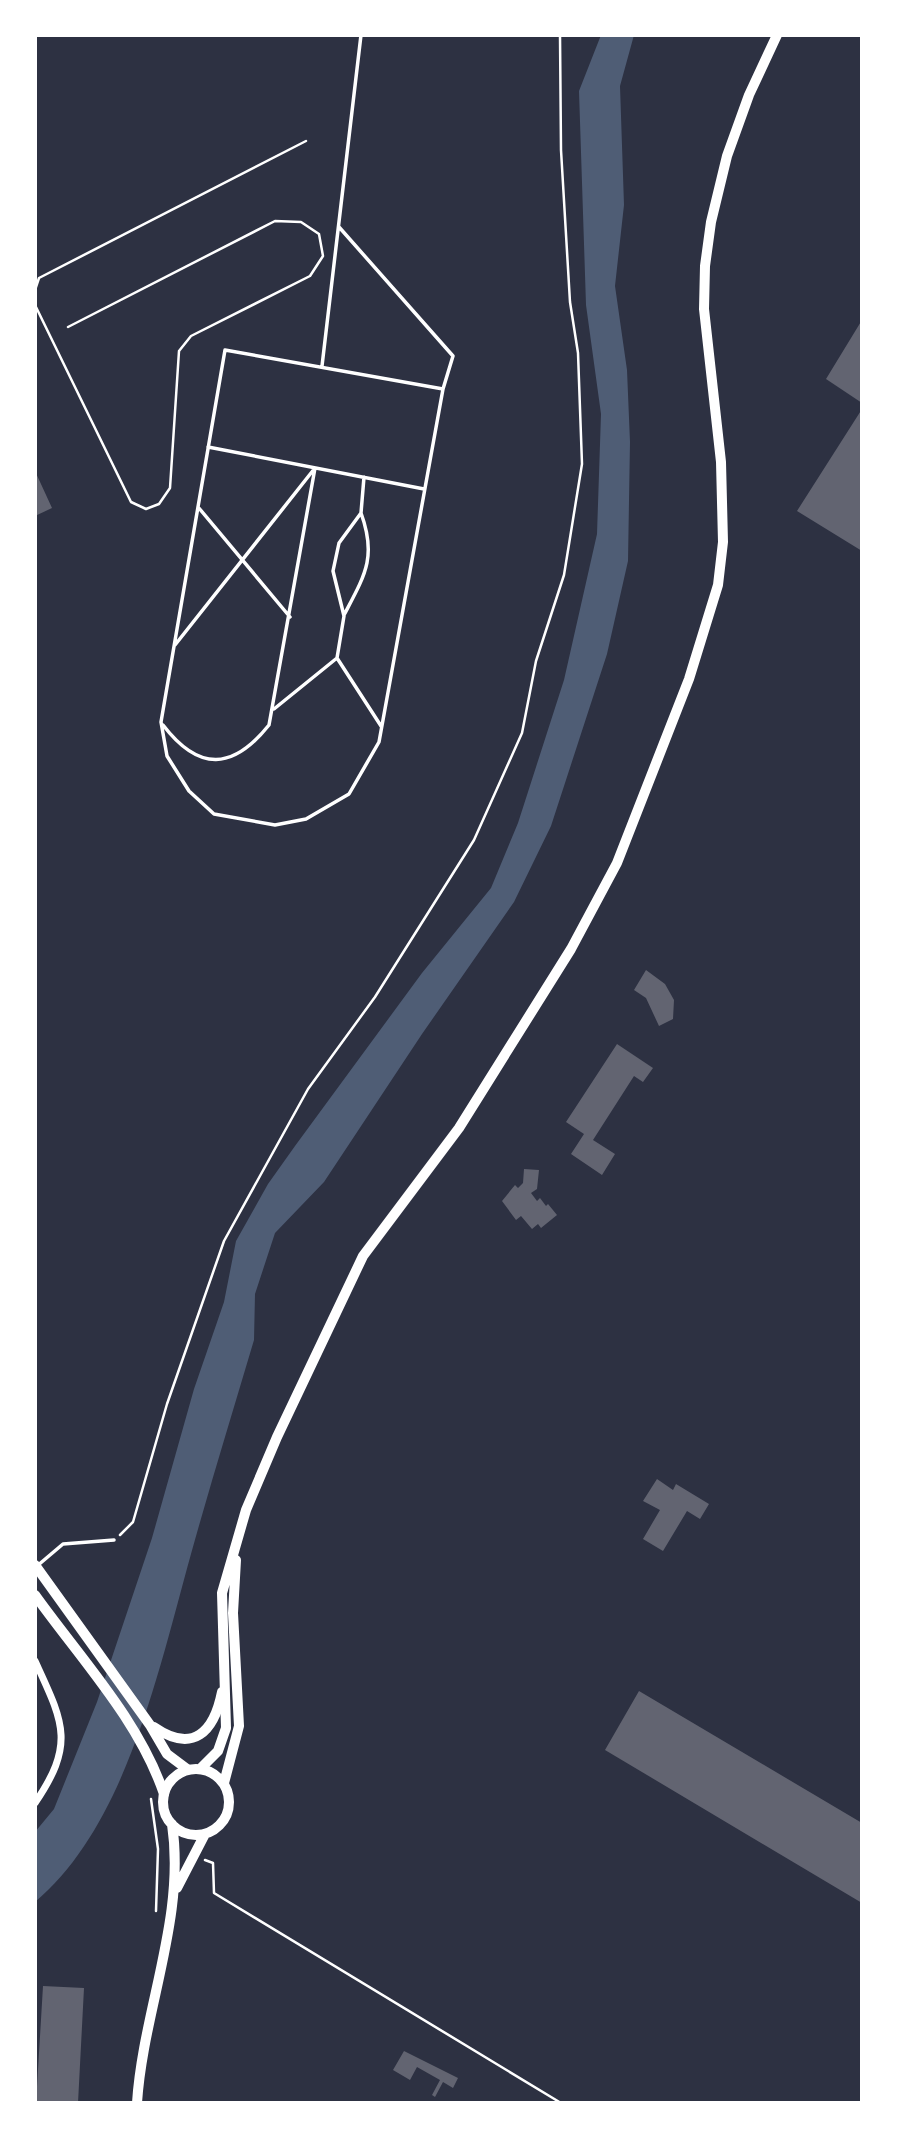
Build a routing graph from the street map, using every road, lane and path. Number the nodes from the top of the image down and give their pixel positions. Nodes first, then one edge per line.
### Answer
1 (361, 35) edge
2 (560, 35) edge
3 (776, 35) edge
4 (306, 141) dead end
5 (339, 227) junction
6 (35, 290) edge
7 (35, 305) edge
8 (68, 327) dead end
9 (322, 366) junction
10 (443, 389) junction
11 (208, 447) junction
12 (315, 468) junction
13 (364, 477) junction
14 (425, 489) junction
15 (198, 507) junction
16 (361, 513) junction
17 (242, 561) junction
18 (344, 616) junction
19 (290, 617) junction
20 (174, 646) junction
21 (337, 658) junction
22 (274, 709) junction
23 (161, 722) junction
24 (381, 726) junction
25 (114, 1540) joint
26 (236, 1543) junction
27 (36, 1567) edge
28 (35, 1595) edge
29 (35, 1661) edge
30 (223, 1687) junction
31 (150, 1725) junction
32 (201, 1768) junction
33 (187, 1769) junction
34 (224, 1783) junction
35 (164, 1794) junction
36 (151, 1796) dead end
37 (35, 1803) edge
38 (172, 1824) junction
39 (205, 1834) junction
40 (158, 1849) junction
41 (176, 1853) junction
42 (192, 1857) junction
43 (174, 1894) junction
44 (156, 1916) dead end
45 (137, 2103) edge
46 (561, 2103) edge

1 - 5 lane
2 - 25 path
3 - 26 main road
4 - 6 path
5 - 9 lane
5 - 10 lane
7 - 8 path
9 - 10 lane
9 - 11 lane
10 - 14 lane
11 - 12 lane
11 - 15 lane
12 - 13 lane
12 - 17 lane
12 - 19 lane
13 - 14 lane
13 - 16 lane
14 - 24 lane
15 - 17 lane
15 - 20 lane
16 - 18 lane
16 - 18 lane
17 - 19 lane
17 - 20 lane
18 - 21 lane
19 - 22 lane
20 - 23 lane
21 - 22 lane
21 - 24 lane
22 - 23 lane
23 - 24 lane
25 - 27 lane
26 - 30 main road
26 - 34 main road
27 - 31 main road
28 - 35 main road
29 - 37 street
30 - 31 main road
30 - 32 main road
31 - 33 main road
32 - 33 main road
32 - 34 main road
33 - 35 main road
34 - 39 main road
35 - 38 main road
36 - 40 path
38 - 39 main road
38 - 41 main road
39 - 42 main road
40 - 41 path
40 - 44 path
41 - 43 main road
42 - 43 main road
42 - 46 path
43 - 45 main road

